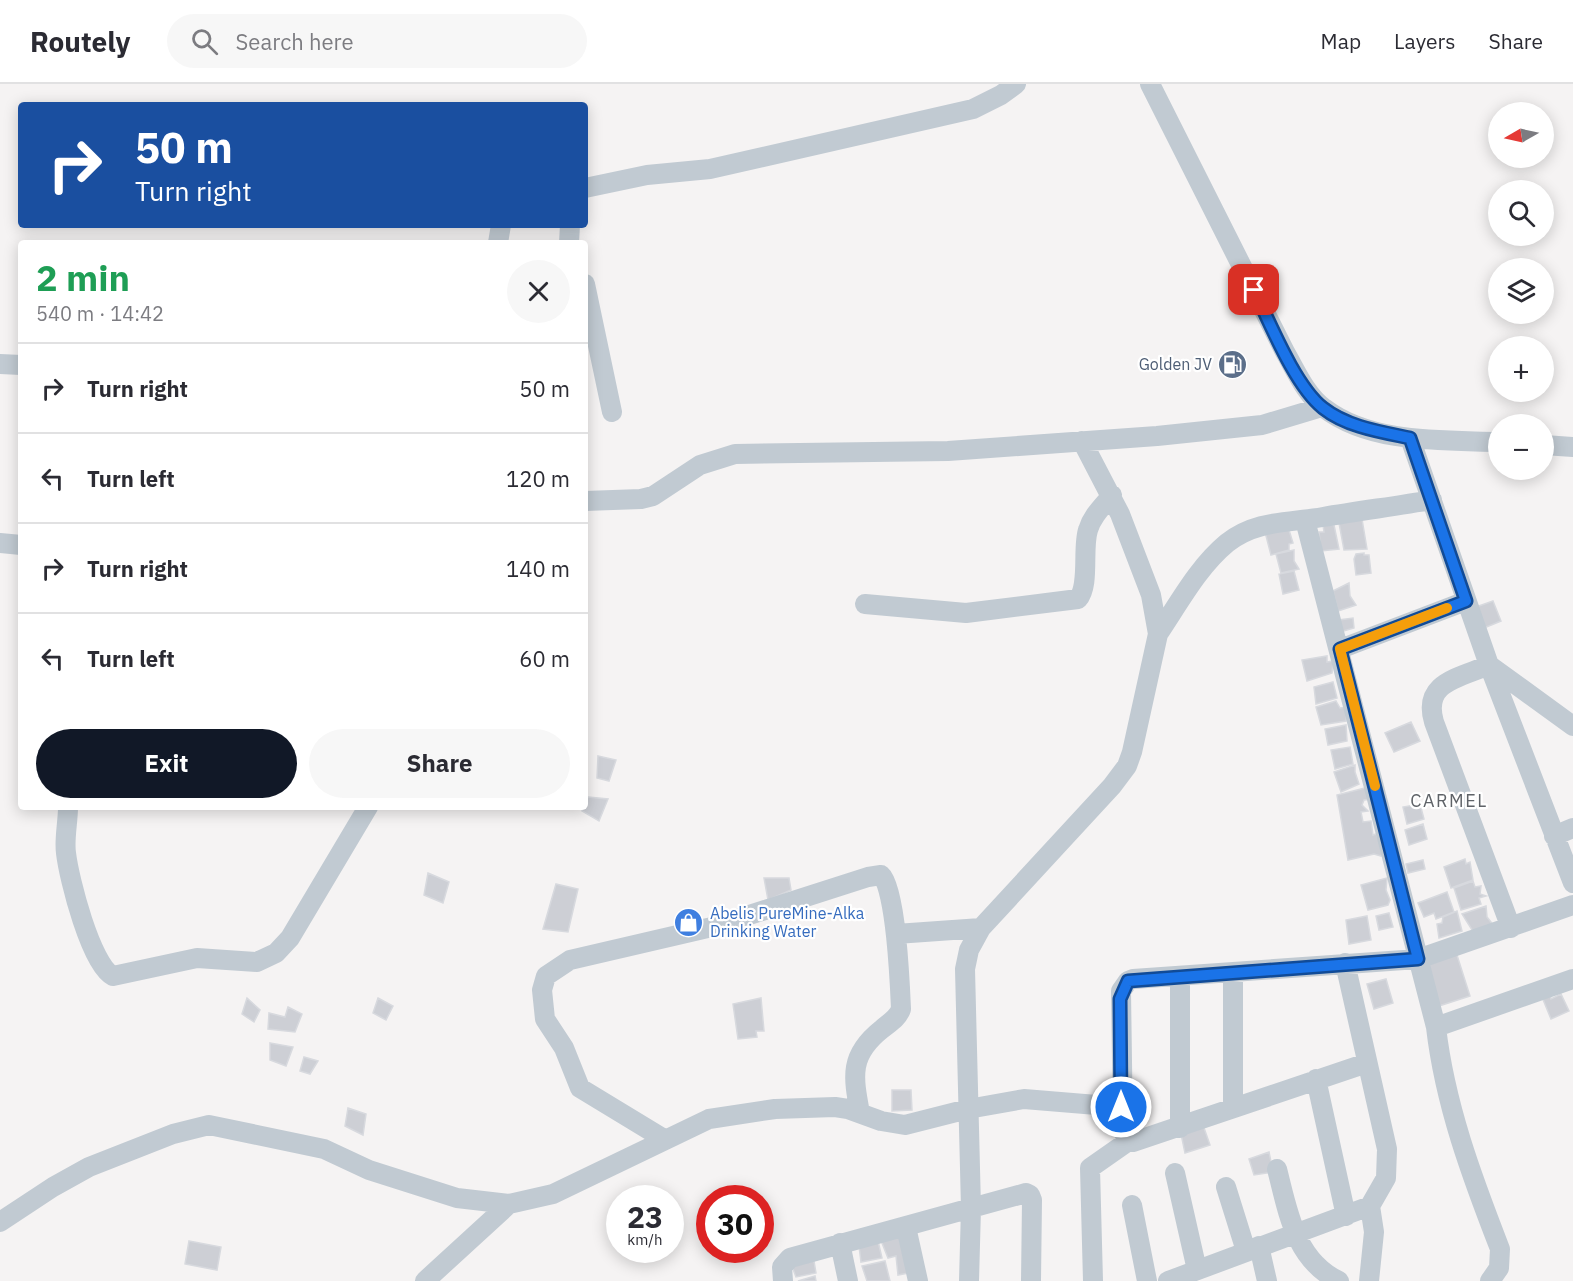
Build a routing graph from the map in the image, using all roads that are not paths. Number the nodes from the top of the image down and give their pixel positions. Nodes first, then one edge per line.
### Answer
1 (1016, 84) edge
2 (1150, 84) edge
3 (588, 187) edge
4 (588, 298) edge
5 (0, 364) edge
6 (18, 365) edge
7 (1322, 408) junction
8 (612, 412) dead end
9 (1410, 438) junction
10 (1082, 441) junction
11 (1488, 442) edge
12 (1554, 446) edge
13 (1573, 447) edge
14 (1112, 495) junction
15 (1432, 500) junction
16 (588, 501) edge
17 (1305, 520) junction
18 (0, 543) edge
19 (18, 545) edge
20 (1466, 601) junction
21 (866, 604) dead end
22 (1158, 634) junction
23 (1340, 649) junction
24 (1489, 665) junction
25 (1573, 726) edge
26 (68, 810) edge
27 (366, 810) edge
28 (1573, 828) edge
29 (1554, 836) junction
30 (1573, 883) edge
31 (1573, 905) edge
32 (981, 928) junction
33 (1511, 928) junction
34 (896, 933) junction
35 (1418, 959) junction
36 (1345, 963) junction
37 (1233, 972) junction
38 (1180, 976) junction
39 (1573, 979) edge
40 (1436, 1027) junction
41 (1367, 1063) junction
42 (1316, 1079) junction
43 (1121, 1107) junction
44 (1233, 1108) junction
45 (968, 1109) junction
46 (860, 1113) junction
47 (1180, 1128) junction
48 (664, 1139) junction
49 (1130, 1140) junction
50 (1276, 1169) dead end
51 (1175, 1173) dead end
52 (1226, 1187) dead end
53 (509, 1204) junction
54 (1132, 1205) dead end
55 (1370, 1206) junction
56 (971, 1208) junction
57 (1346, 1216) junction
58 (0, 1222) edge
59 (906, 1227) junction
60 (1294, 1233) junction
61 (840, 1243) junction
62 (1252, 1248) junction
63 (1204, 1273) edge
64 (425, 1281) edge
65 (783, 1281) edge
66 (848, 1281) edge
67 (918, 1281) edge
68 (969, 1281) edge
69 (1031, 1281) edge
70 (1093, 1281) edge
71 (1147, 1281) edge
72 (1168, 1281) edge
73 (1267, 1281) edge
74 (1339, 1281) edge
75 (1369, 1281) edge
76 (1490, 1281) edge

1 - 3 street
2 - 7 street
4 - 8 street
5 - 6 street
7 - 9 street
7 - 10 street
9 - 11 street
9 - 15 street
10 - 14 street
10 - 16 street
12 - 13 street
14 - 21 street
14 - 22 street
15 - 17 street
15 - 20 street
17 - 22 street
17 - 23 street
18 - 19 street
20 - 23 street
20 - 24 street
22 - 32 street
23 - 35 street
24 - 25 street
24 - 29 street
24 - 33 street
26 - 27 street
28 - 29 street
29 - 30 street
31 - 33 street
32 - 34 street
32 - 45 street
33 - 35 street
34 - 46 street
34 - 48 street
35 - 36 street
35 - 40 street
36 - 37 street
36 - 41 street
37 - 38 street
37 - 44 street
38 - 43 street
38 - 47 street
39 - 40 street
40 - 76 street
41 - 42 street
41 - 55 street
42 - 44 street
42 - 57 street
43 - 45 street
43 - 49 street
44 - 47 street
45 - 46 street
45 - 56 street
46 - 48 street
47 - 49 street
48 - 53 street
49 - 70 street
50 - 60 street
51 - 63 street
52 - 62 street
53 - 58 street
53 - 64 street
54 - 71 street
55 - 57 street
55 - 75 street
56 - 59 street
56 - 68 street
56 - 69 street
57 - 60 street
59 - 61 street
59 - 67 street
60 - 62 street
60 - 74 street
61 - 65 street
61 - 66 street
62 - 63 street
62 - 73 street
63 - 72 street

